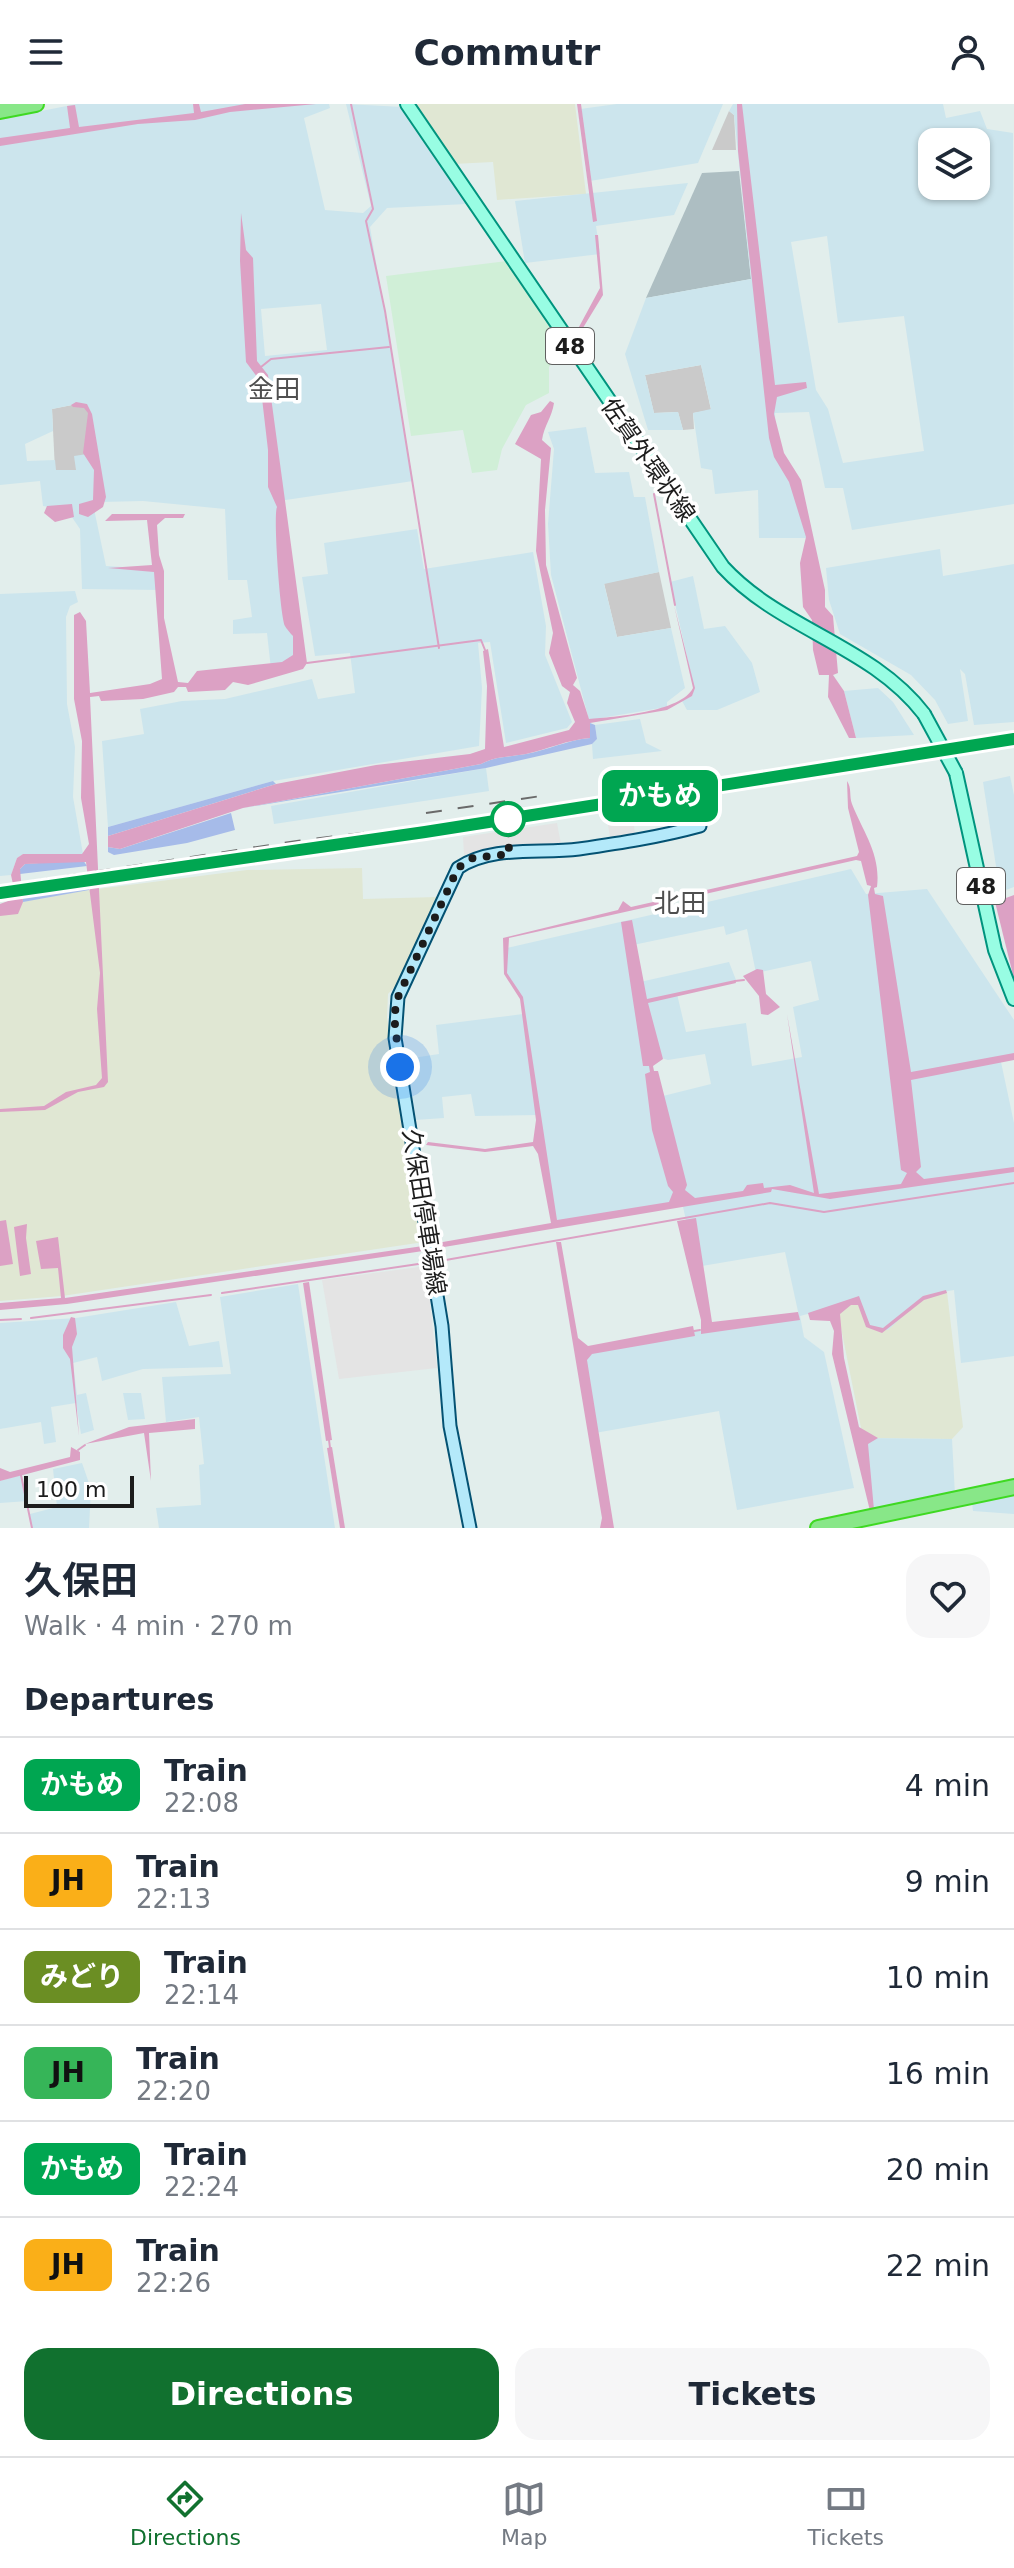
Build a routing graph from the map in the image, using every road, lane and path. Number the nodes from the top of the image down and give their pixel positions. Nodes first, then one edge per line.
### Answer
1 (36, 104) edge
2 (407, 104) edge
3 (0, 111) edge
4 (700, 826) dead end
5 (1014, 999) edge
6 (1014, 1487) edge
7 (470, 1528) edge
8 (818, 1528) edge

1 - 3 highway
2 - 5 main road, 佐賀外環状線 / 48, bridge
4 - 7 main road, 久保田停車場線
6 - 8 highway

